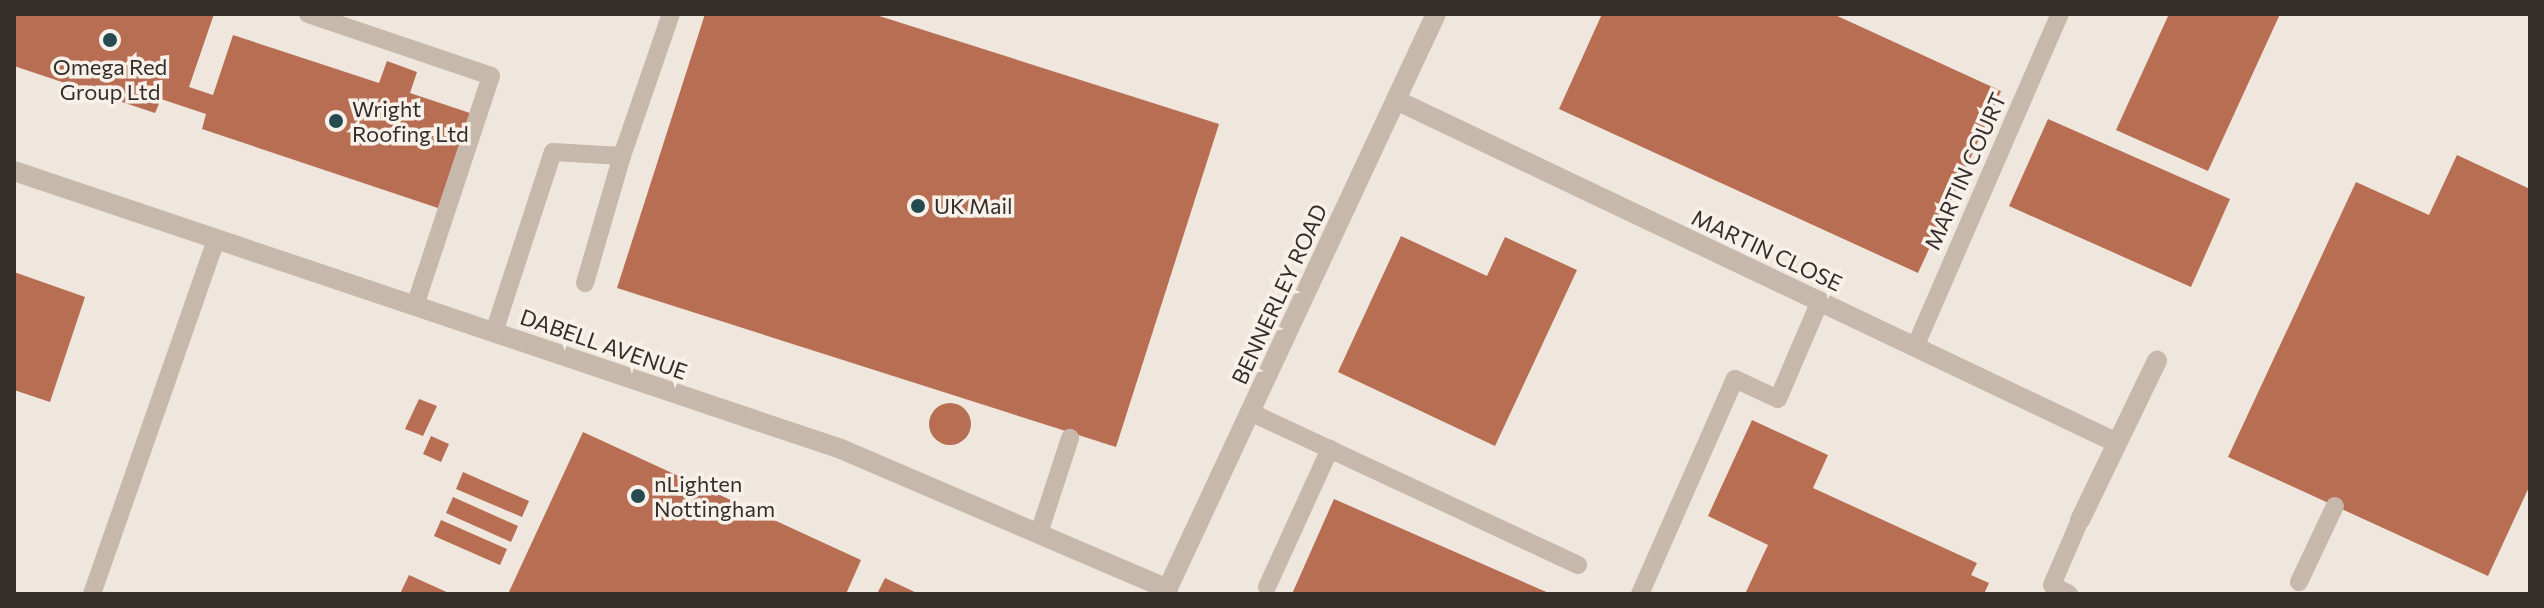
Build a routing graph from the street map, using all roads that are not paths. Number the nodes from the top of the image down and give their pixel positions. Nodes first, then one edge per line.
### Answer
1 (308, 14) edge
2 (671, 14) edge
3 (1436, 14) edge
4 (2060, 14) edge
5 (1396, 100) junction
6 (622, 156) junction
7 (14, 171) edge
8 (216, 239) junction
9 (585, 283) dead end
10 (1820, 301) junction
11 (415, 306) junction
12 (494, 332) junction
13 (1915, 347) junction
14 (2157, 361) dead end
15 (1250, 412) junction
16 (1070, 438) dead end
17 (2117, 443) junction
18 (1330, 449) junction
19 (2335, 506) dead end
20 (2080, 520) joint
21 (1040, 530) junction
22 (1578, 565) dead end
23 (2299, 582) dead end
24 (1267, 587) dead end
25 (1166, 591) edge
26 (92, 594) edge
27 (1640, 594) edge
28 (2069, 594) edge

1 - 11 lane
2 - 6 lane
3 - 5 street, BENNERLEY ROAD
4 - 13 lane, MARTIN COURT
5 - 10 street, MARTIN CLOSE
5 - 15 street, BENNERLEY ROAD
6 - 9 lane
6 - 12 lane
7 - 8 street, DABELL AVENUE
8 - 11 street, DABELL AVENUE
8 - 26 lane
10 - 13 street, MARTIN CLOSE
10 - 27 lane
11 - 12 street, DABELL AVENUE
12 - 21 street, DABELL AVENUE
13 - 17 street, MARTIN CLOSE
14 - 17 street
15 - 18 lane
15 - 25 street, BENNERLEY ROAD
16 - 21 lane
17 - 20 street
18 - 22 lane
18 - 24 lane
19 - 23 lane
20 - 28 lane
21 - 25 street, DABELL AVENUE

